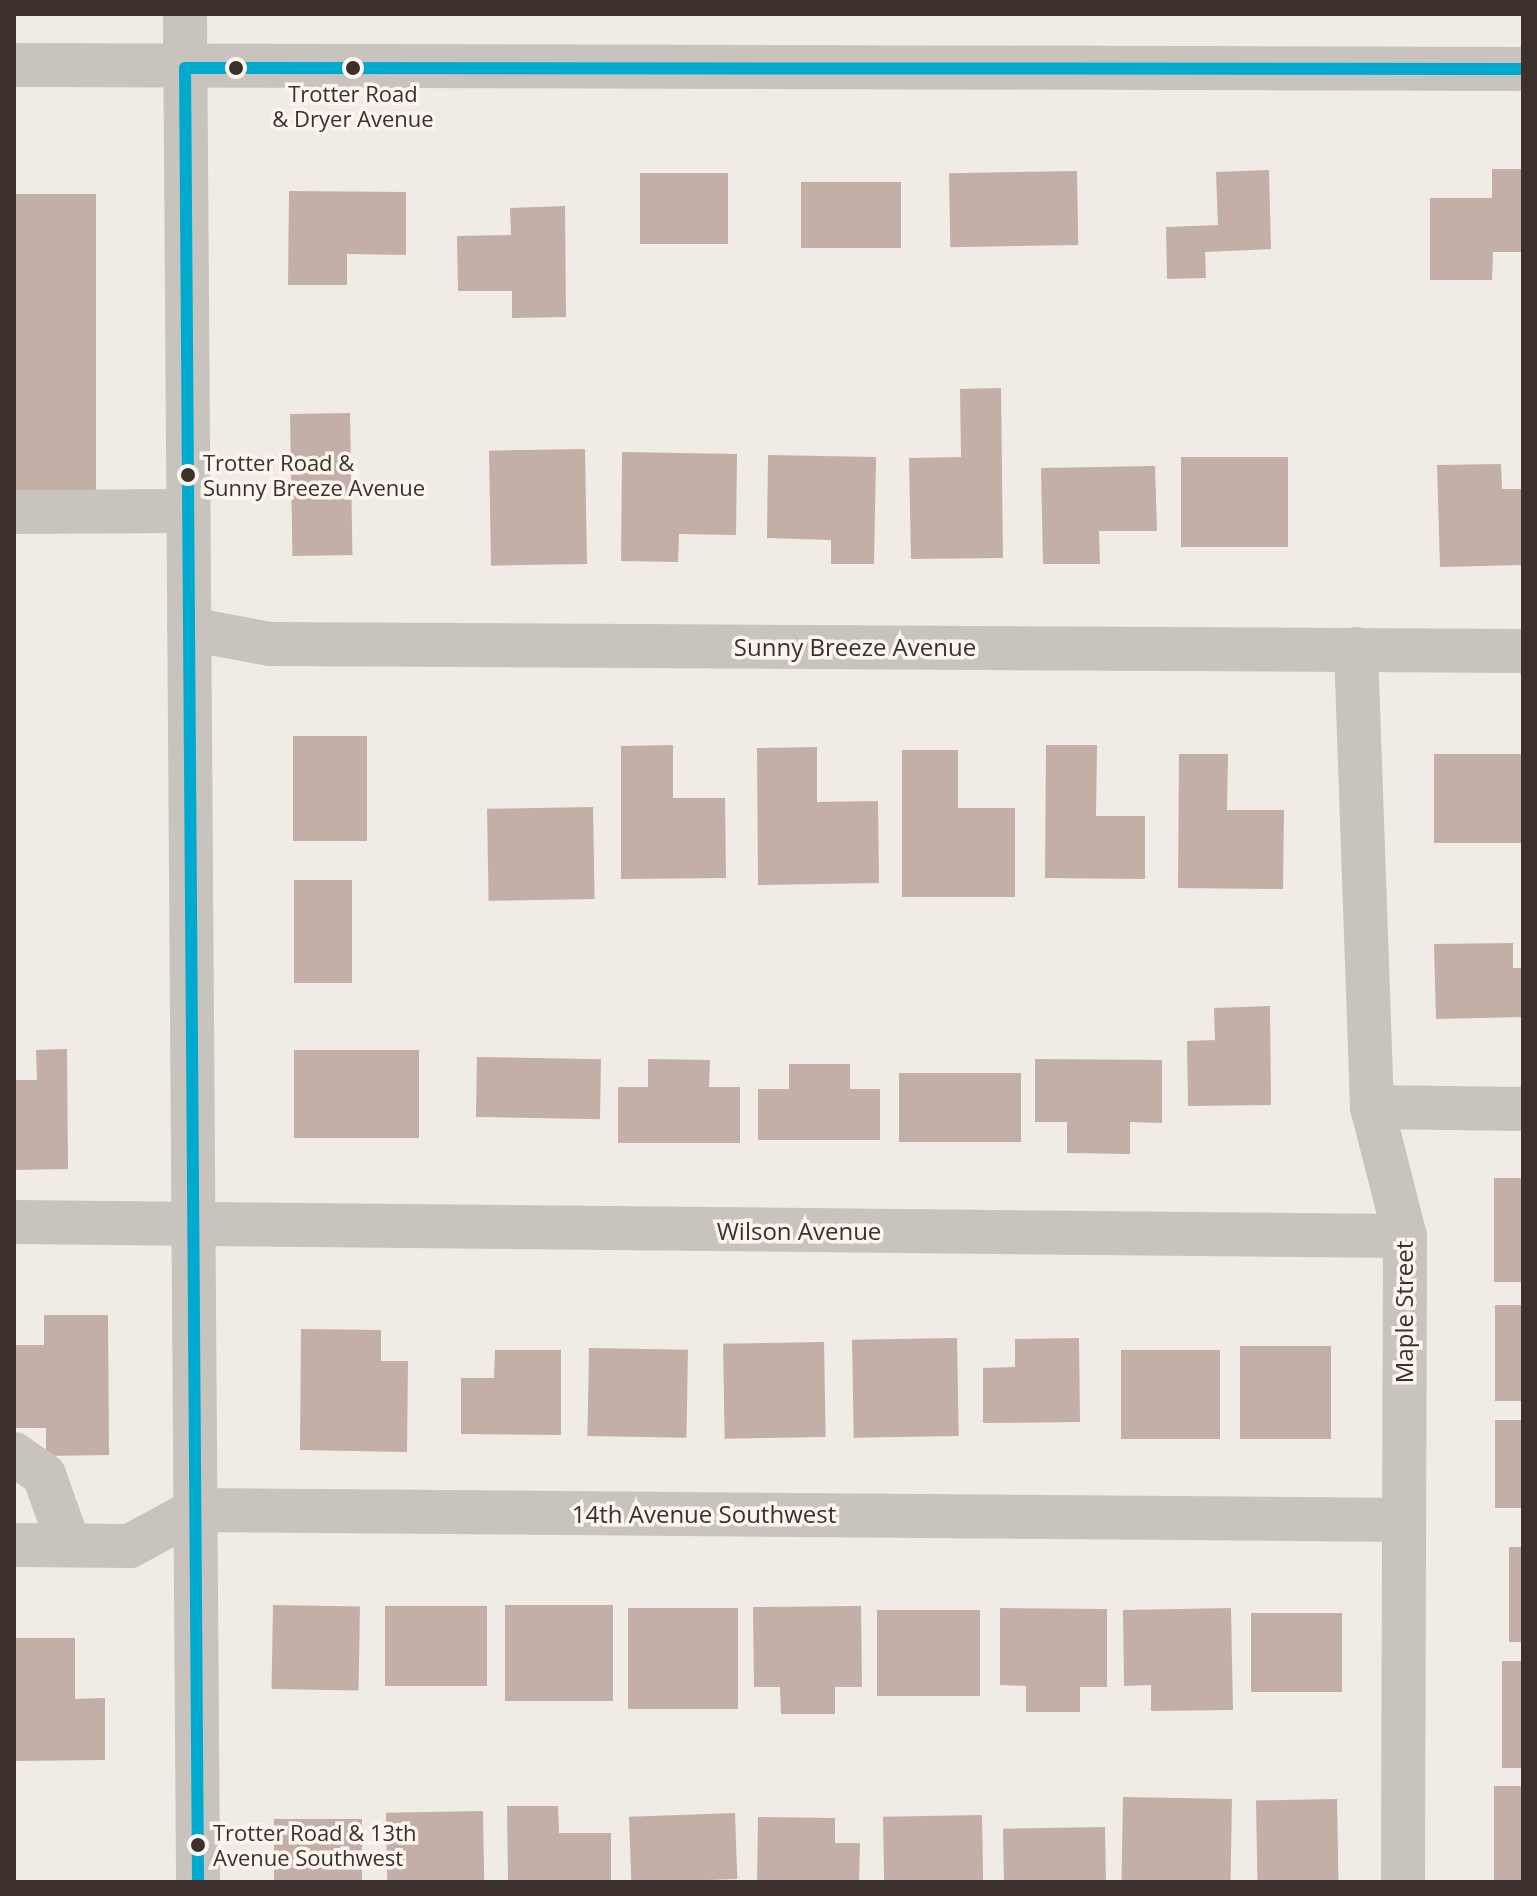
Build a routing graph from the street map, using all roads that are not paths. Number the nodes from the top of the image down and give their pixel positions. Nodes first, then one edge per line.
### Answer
1 (185, 14) edge
2 (14, 65) edge
3 (185, 68) junction
4 (1523, 69) edge
5 (188, 511) junction
6 (14, 512) edge
7 (189, 629) junction
8 (1356, 649) junction
9 (1523, 651) edge
10 (1372, 1107) junction
11 (1523, 1109) edge
12 (14, 1222) edge
13 (193, 1226) junction
14 (1405, 1236) junction
15 (14, 1454) edge
16 (196, 1510) junction
17 (1403, 1520) junction
18 (14, 1545) edge
19 (69, 1545) junction
20 (198, 1882) edge
21 (1403, 1882) edge

1 - 3 street
2 - 3 street
3 - 4 street
3 - 5 street
5 - 6 street
5 - 7 street
7 - 8 street, Sunny Breeze Avenue
7 - 13 street
8 - 9 street, Sunny Breeze Avenue
8 - 10 street, Maple Street
10 - 11 street
10 - 14 street, Maple Street
12 - 13 street, Wilson Avenue
13 - 14 street, Wilson Avenue
13 - 16 street
14 - 17 street, Maple Street
15 - 19 street
16 - 17 street, 14th Avenue Southwest
16 - 19 street, 14th Avenue Southwest
16 - 20 street
17 - 21 street, Maple Street
18 - 19 street, 14th Avenue Southwest

